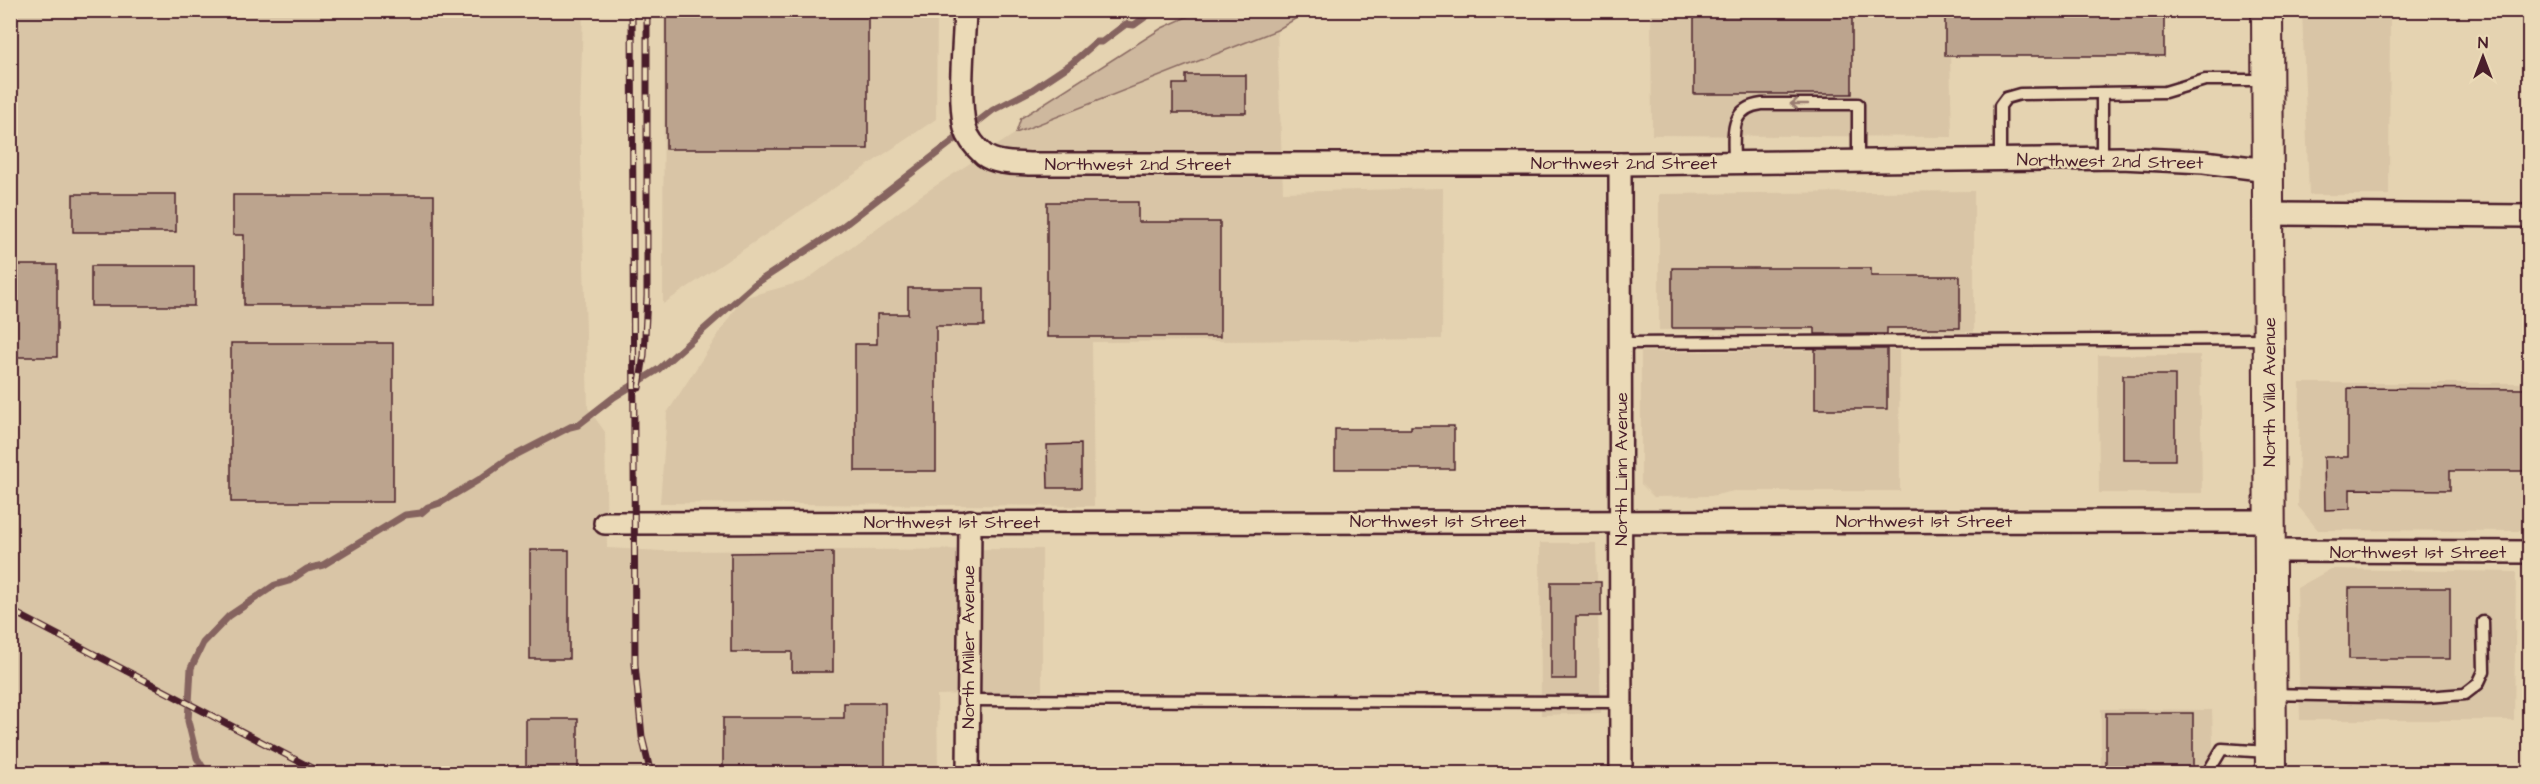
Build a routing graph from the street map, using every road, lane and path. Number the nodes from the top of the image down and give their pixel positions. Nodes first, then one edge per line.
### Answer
1 (964, 10) edge
2 (2267, 10) edge
3 (2267, 80) junction
4 (2102, 93) junction
5 (2102, 158) junction
6 (2000, 159) junction
7 (1857, 161) junction
8 (1734, 162) junction
9 (1620, 164) junction
10 (2268, 170) junction
11 (2268, 214) junction
12 (2529, 216) edge
13 (2269, 339) junction
14 (1620, 343) junction
15 (970, 521) junction
16 (1621, 521) junction
17 (2270, 521) junction
18 (605, 523) dead end
19 (2271, 551) junction
20 (2529, 552) edge
21 (2483, 622) dead end
22 (2271, 694) junction
23 (967, 700) junction
24 (1621, 702) junction
25 (2271, 763) edge
26 (968, 774) edge
27 (1622, 774) edge
28 (2207, 774) edge

1 - 9 street, Northwest 2nd Street
2 - 3 main road, North Villa Avenue
3 - 4 lane
3 - 10 main road, North Villa Avenue
4 - 5 lane
4 - 6 lane
5 - 6 street, Northwest 2nd Street
5 - 10 street, Northwest 2nd Street
6 - 7 street, Northwest 2nd Street
7 - 8 street, Northwest 2nd Street
7 -> 8 lane
8 - 9 street, Northwest 2nd Street
9 - 14 street, North Linn Avenue
10 - 11 main road, North Villa Avenue
11 - 12 street
11 - 13 main road, North Villa Avenue
13 - 14 lane
13 - 17 main road, North Villa Avenue
14 - 16 street, North Linn Avenue
15 - 16 street, Northwest 1st Street
15 - 18 street, Northwest 1st Street
15 - 23 street, North Miller Avenue
16 - 17 street, Northwest 1st Street
16 - 24 street, North Linn Avenue
17 - 19 main road, North Villa Avenue
19 - 20 street, Northwest 1st Street
19 - 22 main road, North Villa Avenue
21 - 22 lane
22 - 25 main road, North Villa Avenue
23 - 24 lane
23 - 26 street, North Miller Avenue
24 - 27 street, North Linn Avenue
25 - 28 lane

